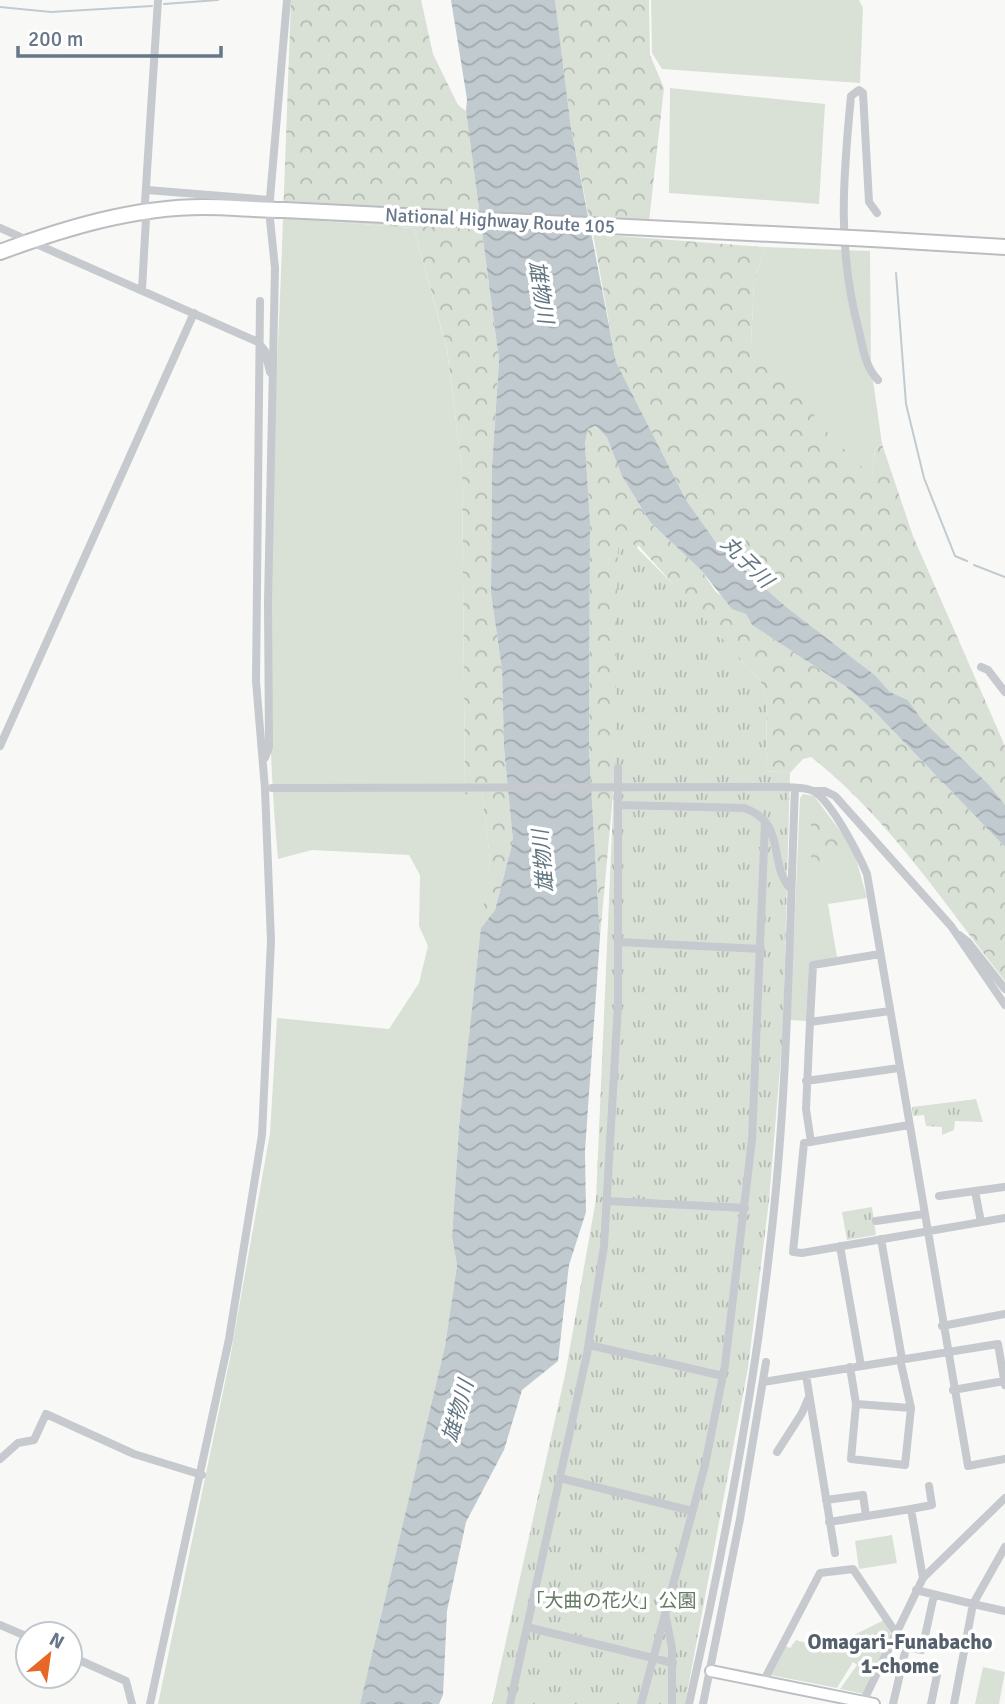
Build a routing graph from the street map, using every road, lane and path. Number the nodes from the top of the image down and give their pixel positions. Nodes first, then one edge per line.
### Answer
1 (158, 0) edge
2 (287, 0) edge
3 (147, 190) junction
4 (145, 202) dead end
5 (269, 205) junction
6 (877, 213) dead end
7 (146, 218) dead end
8 (0, 228) edge
9 (32, 240) junction
10 (1005, 247) edge
11 (0, 252) edge
12 (142, 290) junction
13 (260, 300) dead end
14 (194, 313) junction
15 (258, 342) junction
16 (272, 375) junction
17 (878, 380) dead end
18 (981, 667) dead end
19 (1005, 692) edge
20 (0, 746) edge
21 (263, 764) junction
22 (618, 768) dead end
23 (795, 788) junction
24 (269, 789) junction
25 (814, 791) junction
26 (618, 805) junction
27 (765, 823) junction
28 (791, 889) junction
29 (956, 934) junction
30 (618, 942) junction
31 (761, 949) junction
32 (880, 954) junction
33 (1005, 989) edge
34 (1005, 1004) edge
35 (890, 1011) junction
36 (810, 1022) junction
37 (900, 1068) junction
38 (806, 1081) junction
39 (909, 1125) junction
40 (811, 1142) junction
41 (1004, 1187) edge
42 (975, 1191) junction
43 (939, 1196) dead end
44 (607, 1201) junction
45 (745, 1208) junction
46 (924, 1214) junction
47 (1005, 1218) edge
48 (876, 1221) dead end
49 (981, 1222) junction
50 (927, 1231) junction
51 (881, 1239) junction
52 (840, 1246) junction
53 (1005, 1314) edge
54 (942, 1326) junction
55 (589, 1345) junction
56 (946, 1352) junction
57 (901, 1359) junction
58 (766, 1362) dead end
59 (861, 1366) junction
60 (850, 1367) junction
61 (806, 1375) junction
62 (723, 1376) junction
63 (763, 1382) junction
64 (1005, 1383) edge
65 (953, 1390) junction
66 (808, 1396) junction
67 (856, 1404) junction
68 (911, 1408) junction
69 (778, 1452) dead end
70 (0, 1459) edge
71 (1005, 1460) edge
72 (202, 1475) junction
73 (560, 1478) junction
74 (929, 1486) dead end
75 (1005, 1498) edge
76 (826, 1500) junction
77 (911, 1509) junction
78 (692, 1510) junction
79 (866, 1516) junction
80 (829, 1522) junction
81 (1005, 1547) edge
82 (835, 1553) dead end
83 (923, 1578) junction
84 (916, 1590) junction
85 (934, 1595) junction
86 (974, 1604) junction
87 (1005, 1611) edge
88 (665, 1612) junction
89 (527, 1627) junction
90 (896, 1633) junction
91 (891, 1644) junction
92 (906, 1648) junction
93 (653, 1658) junction
94 (84, 1662) edge
95 (673, 1662) junction
96 (711, 1671) junction
97 (937, 1675) dead end
98 (763, 1682) junction
99 (866, 1703) edge
100 (132, 1704) edge
101 (150, 1704) edge
102 (510, 1704) edge
103 (641, 1704) edge
104 (672, 1704) edge
105 (689, 1704) edge
106 (703, 1704) edge
107 (893, 1704) edge
108 (931, 1704) edge
109 (954, 1704) edge

1 - 3 street
2 - 5 street
3 - 4 street
3 - 5 street
5 - 9 highway, National Highway Route 105
5 - 10 highway, National Highway Route 105, bridge
5 - 16 street
6 - 17 street
7 - 12 street
8 - 9 street
9 - 11 highway, National Highway Route 105
9 - 12 street
12 - 14 street
13 - 15 street
14 - 15 street
14 - 20 street
15 - 16 street
15 - 21 street
16 - 21 street
18 - 19 street
21 - 24 street
22 - 26 street
23 - 24 street, bridge
23 - 25 street
23 - 28 street
24 - 72 street
25 - 29 street
25 - 32 street
26 - 27 street
26 - 30 street
27 - 28 street
27 - 31 street
28 - 105 street
29 - 33 street
29 - 34 street
30 - 31 street
30 - 44 street
31 - 45 street
32 - 35 street
32 - 36 street
35 - 36 street
35 - 37 street
36 - 38 street
37 - 38 street
37 - 39 street
38 - 40 street
39 - 40 street
39 - 46 street
40 - 52 street
41 - 42 street
42 - 43 street
42 - 49 street
44 - 45 street
44 - 55 street
45 - 62 street
46 - 48 street
46 - 50 street
47 - 49 street
49 - 50 street
50 - 51 street
50 - 54 street
51 - 52 street
51 - 57 street
52 - 59 street
53 - 54 street
54 - 56 street
55 - 62 street
55 - 73 street
56 - 57 street
56 - 64 street
56 - 65 street
57 - 59 street
57 - 68 street
58 - 63 street
59 - 60 street
60 - 61 street
60 - 67 street
61 - 63 street
61 - 66 street
62 - 78 street
63 - 96 street
64 - 65 street
65 - 71 street
66 - 69 street
66 - 76 street
67 - 68 street
67 - 68 street
70 - 72 street
72 - 101 street
73 - 78 street
73 - 89 street
74 - 77 street
75 - 83 street
76 - 79 street
76 - 80 street
77 - 79 street
77 - 83 street
78 - 88 street
79 - 80 street
80 - 82 street
81 - 86 street
83 - 84 street
84 - 85 street
84 - 90 street
85 - 86 street
85 - 92 street
86 - 87 street
86 - 109 street
88 - 93 street
88 - 95 street
89 - 93 street
89 - 102 street
90 - 91 street
90 - 98 street
91 - 92 street
91 - 99 street
92 - 107 street
93 - 95 street
93 - 103 street
94 - 100 street
95 - 104 street
96 - 98 street
96 - 106 street
97 - 108 street
98 - 99 street

